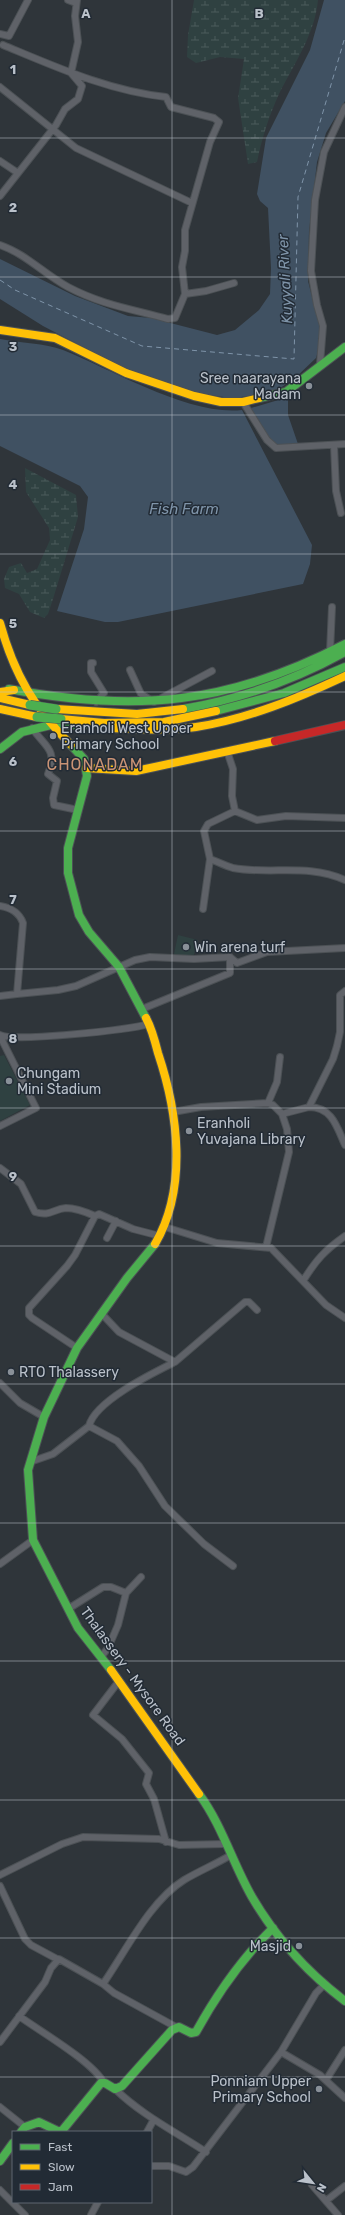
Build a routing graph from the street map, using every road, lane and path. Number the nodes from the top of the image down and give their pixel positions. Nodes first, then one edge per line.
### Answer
1 (28, 0) edge
2 (68, 0) edge
3 (77, 1) edge
4 (3, 35) edge
5 (2, 48) edge
6 (72, 73) junction
7 (0, 87) edge
8 (345, 106) edge
9 (53, 130) junction
10 (0, 160) edge
11 (18, 173) junction
12 (0, 196) edge
13 (192, 203) junction
14 (0, 245) edge
15 (234, 283) dead end
16 (185, 294) junction
17 (0, 330) edge
18 (345, 347) edge
19 (320, 364) junction
20 (243, 402) junction
21 (345, 444) edge
22 (334, 445) junction
23 (341, 513) dead end
24 (332, 607) dead end
25 (0, 623) edge
26 (345, 644) edge
27 (330, 652) junction
28 (345, 652) edge
29 (93, 663) dead end
30 (345, 667) edge
31 (130, 670) dead end
32 (212, 671) dead end
33 (345, 676) edge
34 (0, 687) edge
35 (14, 690) junction
36 (0, 692) edge
37 (30, 694) junction
38 (0, 698) edge
39 (96, 702) junction
40 (154, 702) junction
41 (0, 711) edge
42 (51, 724) junction
43 (345, 726) edge
44 (32, 728) junction
45 (0, 749) edge
46 (227, 751) junction
47 (86, 768) junction
48 (78, 810) junction
49 (235, 811) junction
50 (345, 818) edge
51 (210, 859) junction
52 (345, 880) edge
53 (0, 906) edge
54 (203, 909) dead end
55 (345, 948) edge
56 (230, 957) junction
57 (119, 968) junction
58 (345, 991) edge
59 (17, 994) junction
60 (0, 996) edge
61 (142, 1010) junction
62 (149, 1024) junction
63 (0, 1035) edge
64 (280, 1057) dead end
65 (268, 1104) junction
66 (309, 1107) junction
67 (173, 1112) junction
68 (282, 1114) junction
69 (0, 1126) edge
70 (345, 1145) edge
71 (0, 1168) edge
72 (94, 1216) junction
73 (116, 1221) junction
74 (165, 1227) junction
75 (160, 1236) junction
76 (345, 1236) edge
77 (107, 1238) dead end
78 (266, 1247) junction
79 (303, 1281) junction
80 (257, 1310) dead end
81 (101, 1313) junction
82 (345, 1318) edge
83 (77, 1348) junction
84 (175, 1362) junction
85 (0, 1384) edge
86 (44, 1417) junction
87 (89, 1426) junction
88 (30, 1462) junction
89 (33, 1540) junction
90 (0, 1564) edge
91 (233, 1566) dead end
92 (141, 1577) dead end
93 (126, 1594) junction
94 (68, 1608) junction
95 (101, 1657) junction
96 (119, 1680) junction
97 (166, 1842) junction
98 (225, 1844) junction
99 (231, 1856) junction
100 (0, 1875) edge
101 (0, 1886) edge
102 (273, 1928) junction
103 (57, 1959) junction
104 (103, 1984) junction
105 (324, 1986) junction
106 (345, 2001) edge
107 (19, 2016) junction
108 (176, 2027) junction
109 (0, 2042) edge
110 (345, 2050) edge
111 (281, 2052) junction
112 (326, 2080) junction
113 (104, 2083) junction
114 (115, 2089) junction
115 (345, 2098) edge
116 (0, 2107) edge
117 (153, 2121) junction
118 (23, 2130) edge
119 (59, 2131) edge
120 (62, 2131) edge
121 (148, 2131) edge
122 (12, 2144) edge
123 (206, 2152) junction
124 (0, 2161) edge
125 (152, 2166) edge
126 (312, 2185) dead end
127 (345, 2186) edge
128 (0, 2190) edge
129 (327, 2200) junction
130 (12, 2202) edge
131 (13, 2203) edge
132 (97, 2203) edge
133 (25, 2215) edge
134 (91, 2215) edge
135 (338, 2215) edge

1 - 4 street
2 - 3 street
3 - 6 street
4 - 5 street
5 - 6 street
6 - 9 street
6 - 13 street
7 - 9 street
8 - 19 street
9 - 11 street
9 - 13 street
10 - 11 street
11 - 12 street
13 - 16 street
14 - 16 street
15 - 16 street
17 - 20 main road
18 - 19 main road
19 - 20 main road
20 - 22 street
21 - 22 street
22 - 23 street
24 - 27 street
25 - 37 main road, Thalassery - Mysore Road
26 - 27 main road
27 - 40 main road
28 - 38 main road, bridge
29 - 39 street
30 - 41 main road, bridge
31 - 40 street
32 - 40 street
33 - 42 main road
34 - 35 main road
35 - 36 main road
35 - 37 main road
37 - 39 main road
37 - 42 main road, Thalassery - Mysore Road
39 - 40 main road
41 - 42 main road
42 - 44 main road
42 - 47 main road, Thalassery - Mysore Road
43 - 46 main road
44 - 45 main road
44 - 48 street
46 - 47 main road
46 - 49 street
47 - 48 main road, Thalassery - Mysore Road
48 - 57 main road, Thalassery - Mysore Road
49 - 50 street
49 - 51 street
51 - 52 street
51 - 54 street
53 - 59 street
55 - 56 street
56 - 57 street
56 - 61 street
57 - 59 street
57 - 61 main road, Thalassery - Mysore Road
58 - 66 street
59 - 60 street
61 - 62 main road, Thalassery - Mysore Road
62 - 63 street
62 - 67 main road, Thalassery - Mysore Road
63 - 69 street
64 - 65 street
65 - 67 street
65 - 68 street
66 - 68 street
66 - 70 street
67 - 74 main road, Thalassery - Mysore Road
68 - 78 street
71 - 72 street
72 - 73 street
72 - 83 street
73 - 75 street
73 - 77 street
74 - 75 main road, Thalassery - Mysore Road
74 - 78 street
75 - 81 main road, Thalassery - Mysore Road
76 - 79 street
78 - 79 street
79 - 82 street
80 - 84 street
81 - 83 main road, Thalassery - Mysore Road
81 - 84 street
83 - 86 main road, Thalassery - Mysore Road
84 - 87 street
85 - 86 street
86 - 88 main road, Thalassery - Mysore Road
87 - 88 street
87 - 91 street
88 - 89 main road, Thalassery - Mysore Road
89 - 90 street
89 - 94 main road, Thalassery - Mysore Road
92 - 93 street
93 - 94 street
93 - 95 street
94 - 95 main road, Thalassery - Mysore Road
95 - 96 main road, Thalassery - Mysore Road
96 - 97 street
96 - 98 main road, Thalassery - Mysore Road
97 - 98 street
97 - 100 street
98 - 99 main road, Thalassery - Mysore Road
99 - 102 main road, Thalassery - Mysore Road
99 - 104 street
101 - 103 street
102 - 105 main road, Thalassery - Mysore Road
102 - 108 main road
103 - 104 street
103 - 107 street
104 - 108 street
105 - 106 main road, Thalassery - Mysore Road
105 - 111 street
107 - 109 street
107 - 113 street
108 - 114 main road
110 - 112 street
111 - 112 street
111 - 123 street
112 - 115 street
113 - 114 main road
113 - 120 main road
114 - 117 street
116 - 118 street
117 - 121 street
117 - 123 street
118 - 119 main road
122 - 124 main road
123 - 125 street
126 - 129 street
127 - 129 street
128 - 130 street
129 - 135 street
131 - 133 street
132 - 134 street

